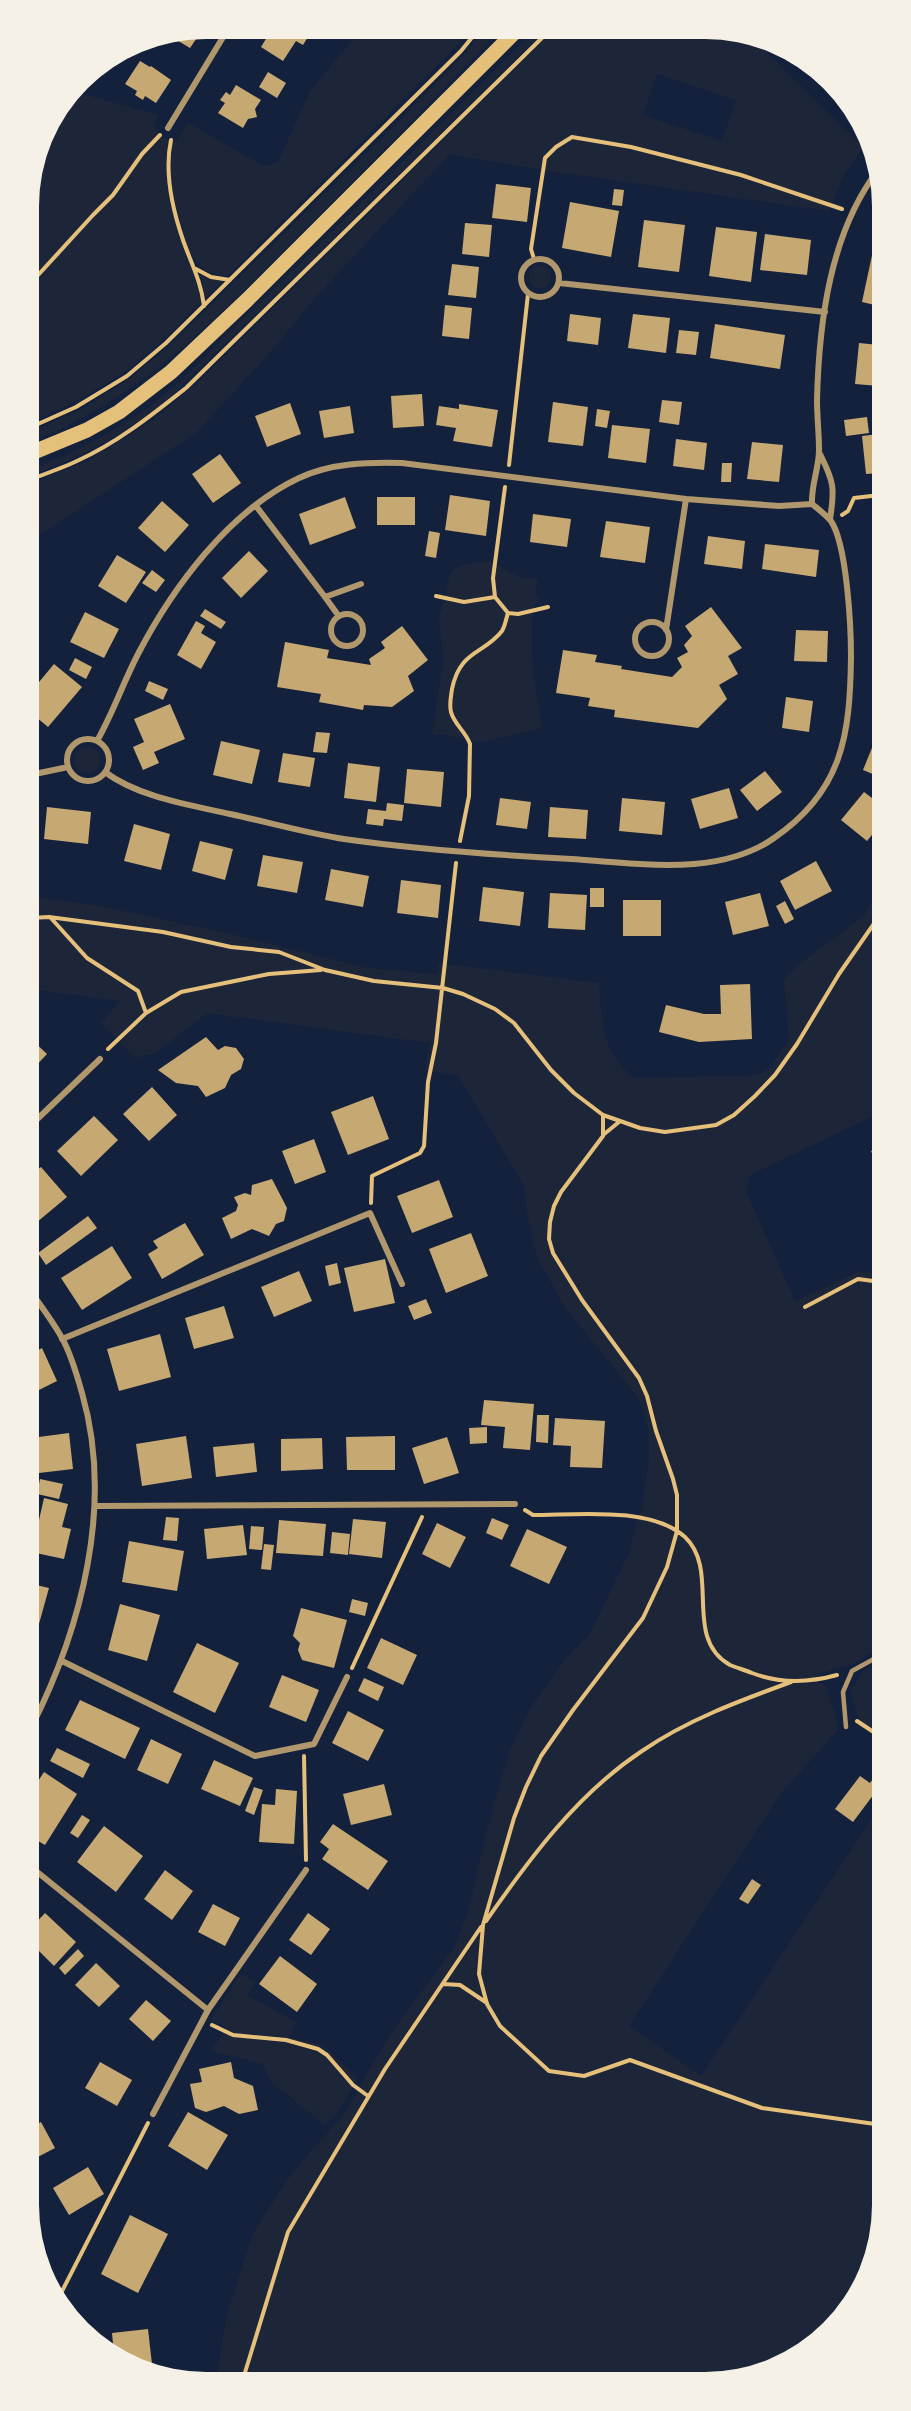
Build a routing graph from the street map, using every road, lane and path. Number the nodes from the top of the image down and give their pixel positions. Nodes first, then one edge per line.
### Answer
1 (222, 39) edge
2 (471, 39) edge
3 (507, 39) edge
4 (168, 128) junction
5 (870, 183) edge
6 (827, 204) dead end
7 (534, 259) junction
8 (196, 269) junction
9 (39, 274) edge
10 (231, 280) junction
11 (559, 283) junction
12 (528, 294) junction
13 (204, 307) junction
14 (825, 312) junction
15 (39, 424) edge
16 (39, 450) edge
17 (819, 453) junction
18 (507, 475) junction
19 (872, 496) edge
20 (686, 498) junction
21 (812, 504) junction
22 (256, 506) junction
23 (830, 519) junction
24 (361, 584) dead end
25 (436, 596) dead end
26 (325, 597) junction
27 (495, 597) dead end
28 (548, 607) dead end
29 (508, 614) dead end
30 (338, 615) junction
31 (666, 630) junction
32 (97, 741) junction
33 (68, 768) junction
34 (105, 772) junction
35 (39, 773) edge
36 (49, 917) junction
37 (39, 918) edge
38 (872, 927) edge
39 (325, 970) junction
40 (146, 1013) junction
41 (100, 1059) joint
42 (603, 1115) junction
43 (39, 1117) edge
44 (618, 1122) junction
45 (603, 1136) junction
46 (872, 1281) edge
47 (402, 1284) dead end
48 (39, 1304) edge
49 (805, 1307) dead end
50 (62, 1339) junction
51 (428, 1504) junction
52 (515, 1504) dead end
53 (96, 1506) junction
54 (533, 1515) dead end
55 (677, 1531) junction
56 (872, 1660) edge
57 (62, 1661) junction
58 (852, 1671) junction
59 (347, 1677) joint
60 (790, 1682) junction
61 (39, 1711) edge
62 (844, 1719) junction
63 (846, 1727) dead end
64 (872, 1731) edge
65 (304, 1746) junction
66 (306, 1870) joint
67 (39, 1873) edge
68 (483, 1925) junction
69 (443, 1984) junction
70 (487, 2004) junction
71 (208, 2010) junction
72 (202, 2020) junction
73 (368, 2096) junction
74 (153, 2114) joint
75 (872, 2124) edge
76 (62, 2291) edge
77 (245, 2372) edge

1 - 4 street
2 - 10 path
3 - 16 main road
4 - 8 path
4 - 9 path
5 - 14 street
6 - 7 path
7 - 11 street
7 - 12 street
8 - 10 path
8 - 13 path
10 - 13 path
11 - 12 street
11 - 14 street
12 - 18 path
13 - 15 path
14 - 17 street
17 - 21 street
17 - 23 street
18 - 20 street
18 - 22 street
19 - 23 path
20 - 21 street
20 - 31 street
21 - 23 street
22 - 26 street
22 - 32 street
23 - 34 street
24 - 26 street
25 - 27 path
26 - 30 street
28 - 29 path
30 - 30 street
31 - 31 street
32 - 33 street
32 - 34 street
33 - 34 street
33 - 35 street
36 - 37 path
36 - 39 path
36 - 40 path
38 - 44 path
39 - 40 path
39 - 42 path
40 - 41 path
41 - 43 street
42 - 44 path
42 - 45 path
44 - 45 path
45 - 55 path
46 - 49 path
47 - 50 street
48 - 50 street
50 - 53 street
51 - 52 street
51 - 53 street
51 - 59 path
53 - 57 street
54 - 55 path
55 - 60 path
55 - 68 path
56 - 58 lane
57 - 61 street
57 - 65 street
58 - 60 path
58 - 62 lane
59 - 65 street
60 - 68 path
62 - 63 lane
62 - 64 path
65 - 66 path
66 - 71 street
67 - 71 street
68 - 69 path
68 - 70 path
69 - 70 path
69 - 73 path
70 - 75 path
71 - 72 street
72 - 73 path
72 - 74 street
73 - 77 path
74 - 76 path

